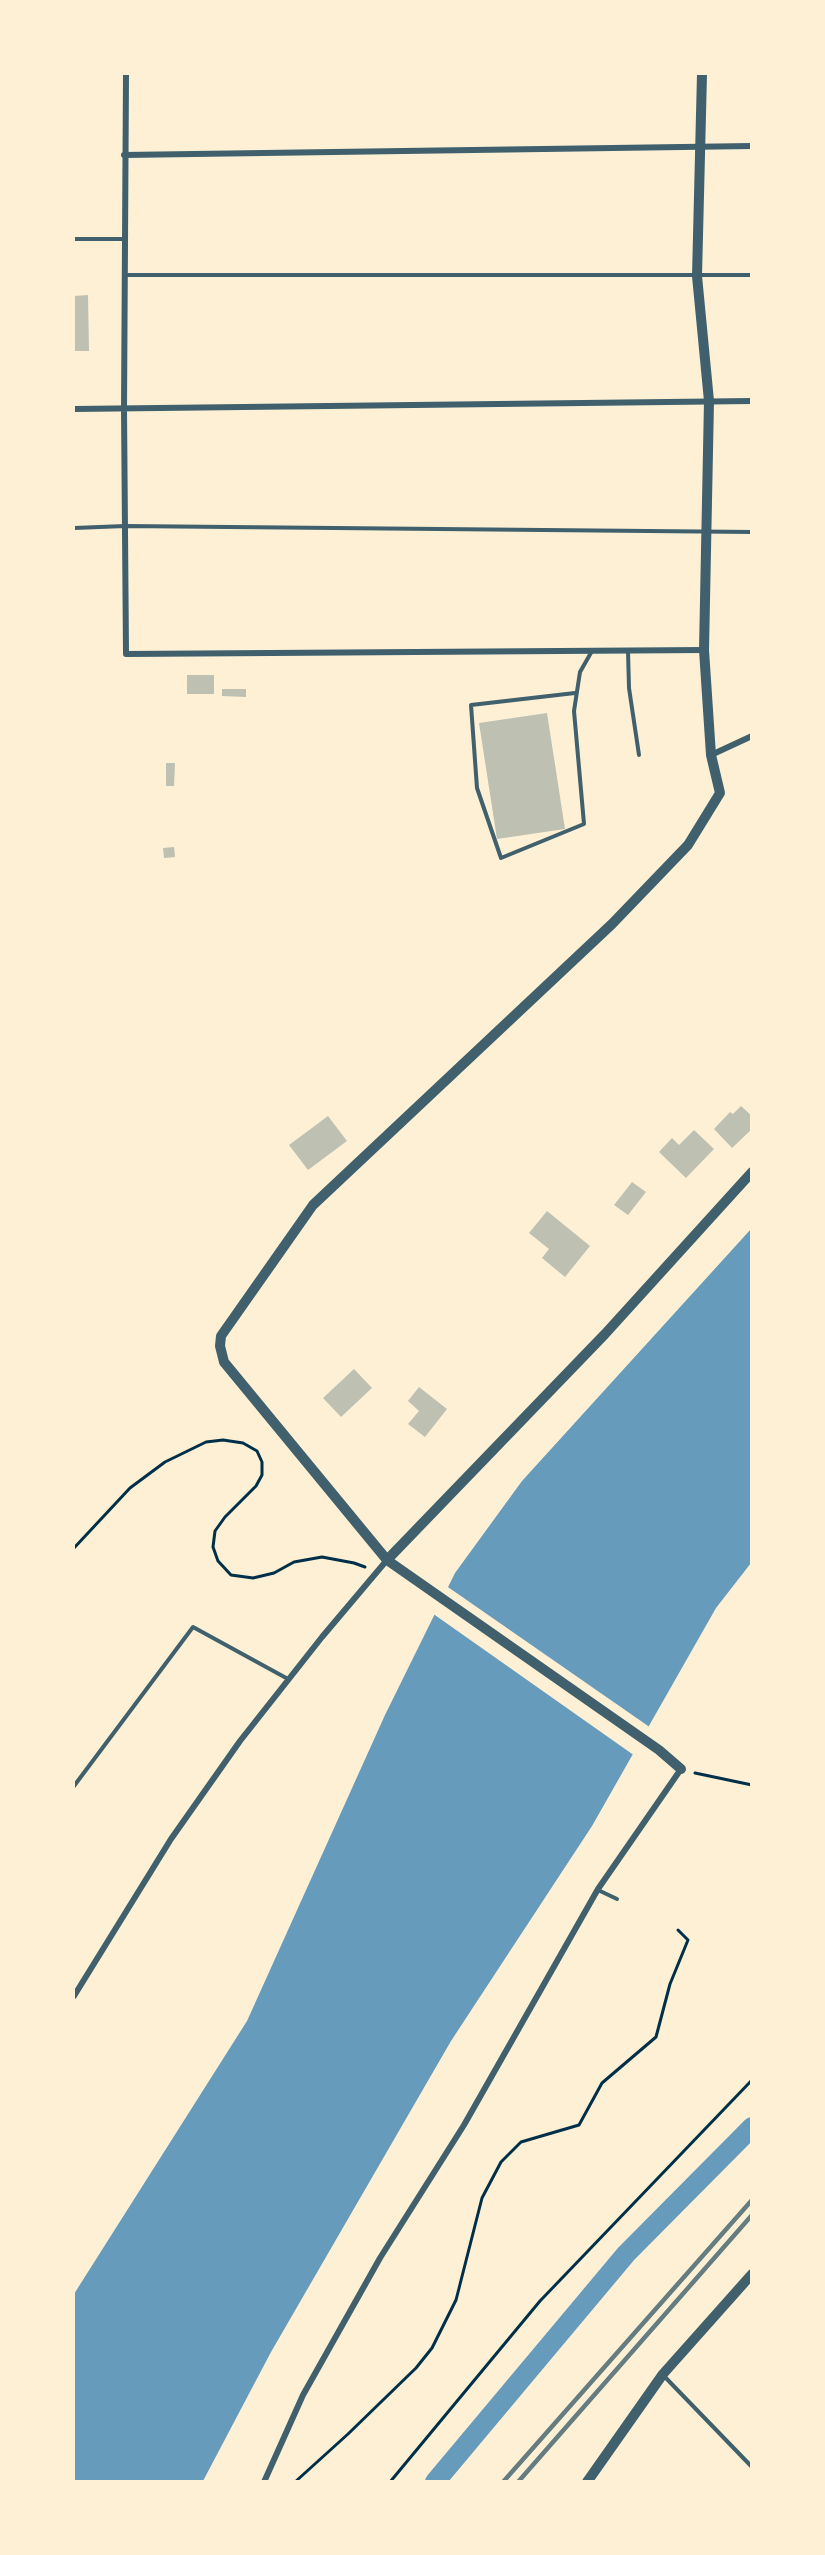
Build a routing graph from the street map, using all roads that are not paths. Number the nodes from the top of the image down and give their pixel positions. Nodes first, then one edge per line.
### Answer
1 (126, 74) edge
2 (702, 74) edge
3 (701, 146) junction
4 (752, 146) edge
5 (124, 154) junction
6 (124, 238) junction
7 (74, 239) edge
8 (124, 275) junction
9 (752, 275) edge
10 (697, 276) junction
11 (709, 401) junction
12 (752, 401) edge
13 (74, 409) edge
14 (124, 409) junction
15 (126, 526) junction
16 (74, 528) edge
17 (708, 531) junction
18 (752, 532) edge
19 (592, 650) junction
20 (628, 650) junction
21 (704, 650) junction
22 (575, 693) junction
23 (752, 736) edge
24 (639, 755) dead end
25 (711, 755) junction
26 (752, 1173) edge
27 (387, 1560) junction
28 (288, 1680) junction
29 (681, 1769) joint
30 (74, 1786) edge
31 (598, 1889) junction
32 (617, 1899) dead end
33 (74, 1996) edge
34 (752, 2274) edge
35 (663, 2374) junction
36 (752, 2467) edge
37 (264, 2481) edge
38 (587, 2481) edge

1 - 5 street
2 - 3 street
3 - 4 street
3 - 5 street
3 - 10 street
5 - 6 street
6 - 7 lane
6 - 8 street
8 - 10 lane
8 - 14 street
9 - 10 lane
10 - 11 street
11 - 12 street
11 - 14 street
11 - 17 street
13 - 14 street
14 - 15 street
15 - 16 lane
15 - 17 lane
15 - 19 street
17 - 18 lane
17 - 21 street
19 - 20 street
19 - 22 lane
20 - 21 street
20 - 24 lane
21 - 25 street
22 - 22 lane
23 - 25 street
25 - 27 street
26 - 27 street
27 - 28 street
27 - 29 street
28 - 30 lane
28 - 33 street
29 - 31 street
31 - 32 lane
31 - 37 street
34 - 35 street
35 - 36 lane
35 - 38 street

